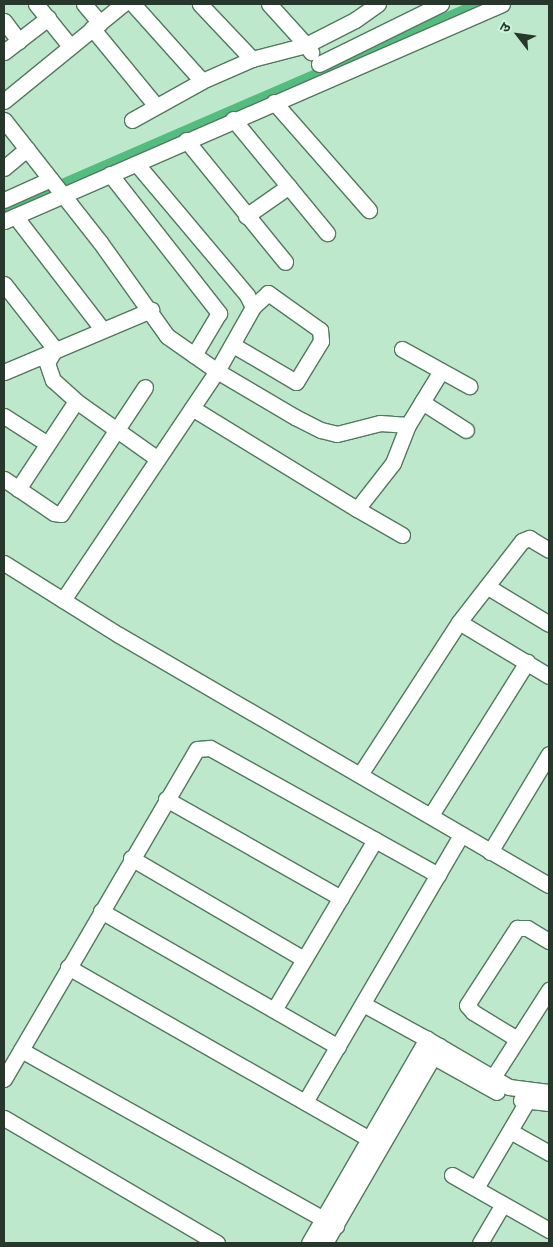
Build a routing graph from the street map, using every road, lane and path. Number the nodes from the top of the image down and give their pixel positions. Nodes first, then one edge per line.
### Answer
1 (36, 4) edge
2 (84, 4) edge
3 (124, 4) edge
4 (200, 4) edge
5 (269, 4) edge
6 (378, 4) edge
7 (441, 4) edge
8 (502, 4) edge
9 (48, 18) junction
10 (4, 21) edge
11 (96, 26) junction
12 (19, 41) junction
13 (306, 45) junction
14 (70, 46) junction
15 (4, 52) edge
16 (252, 59) junction
17 (319, 64) junction
18 (329, 78) junction
19 (202, 81) junction
20 (4, 101) edge
21 (274, 102) junction
22 (156, 106) junction
23 (233, 119) junction
24 (4, 120) edge
25 (132, 120) dead end
26 (186, 140) junction
27 (27, 149) junction
28 (136, 163) junction
29 (4, 168) edge
30 (110, 174) junction
31 (289, 186) junction
32 (57, 187) junction
33 (4, 200) edge
34 (369, 210) dead end
35 (246, 216) junction
36 (10, 218) edge
37 (327, 232) dead end
38 (285, 262) dead end
39 (4, 284) edge
40 (253, 307) junction
41 (151, 310) junction
42 (102, 329) junction
43 (232, 345) junction
44 (55, 349) junction
45 (402, 349) dead end
46 (194, 355) junction
47 (6, 366) edge
48 (217, 371) junction
49 (441, 371) junction
50 (469, 386) dead end
51 (146, 387) dead end
52 (76, 401) junction
53 (422, 402) junction
54 (192, 408) junction
55 (4, 416) edge
56 (408, 425) junction
57 (118, 430) junction
58 (466, 430) dead end
59 (46, 443) junction
60 (158, 459) junction
61 (4, 478) edge
62 (18, 489) junction
63 (357, 509) junction
64 (402, 535) dead end
65 (549, 550) edge
66 (4, 563) edge
67 (488, 587) junction
68 (63, 600) junction
69 (458, 622) junction
70 (549, 624) edge
71 (526, 662) junction
72 (549, 676) edge
73 (549, 754) edge
74 (361, 773) junction
75 (166, 798) junction
76 (430, 815) junction
77 (461, 835) junction
78 (375, 840) junction
79 (490, 852) junction
80 (131, 858) junction
81 (438, 875) junction
82 (549, 885) edge
83 (341, 898) junction
84 (101, 911) junction
85 (549, 941) edge
86 (304, 959) junction
87 (68, 967) junction
88 (549, 990) edge
89 (363, 1004) junction
90 (274, 1010) junction
91 (517, 1038) junction
92 (338, 1047) junction
93 (430, 1048) junction
94 (21, 1050) junction
95 (4, 1079) edge
96 (492, 1079) junction
97 (549, 1092) edge
98 (530, 1096) junction
99 (305, 1102) junction
100 (549, 1103) edge
101 (4, 1118) edge
102 (510, 1131) junction
103 (370, 1139) junction
104 (549, 1153) edge
105 (452, 1175) dead end
106 (476, 1188) junction
107 (503, 1204) junction
108 (330, 1222) junction
109 (549, 1230) edge
110 (217, 1243) edge
111 (309, 1243) edge
112 (326, 1243) edge
113 (480, 1243) edge

1 - 9 street
2 - 11 street
3 - 11 street
3 - 19 street
4 - 16 street
5 - 13 street
6 - 13 street
7 - 17 street
8 - 18 street
9 - 12 street
9 - 14 street
10 - 12 street
11 - 14 street
11 - 22 street
12 - 15 street
13 - 16 street
13 - 17 street
14 - 20 street
16 - 19 street
17 - 18 street
18 - 21 street
19 - 22 street
21 - 23 street
21 - 34 street
22 - 25 street
23 - 26 street
23 - 31 street
24 - 27 street
26 - 28 street
26 - 35 street
27 - 29 street
27 - 32 street
28 - 30 street
28 - 40 street
30 - 32 street
30 - 46 street
31 - 35 street
31 - 37 street
32 - 33 street
32 - 36 street
32 - 41 street
35 - 38 street
36 - 42 street
39 - 44 street
40 - 43 street
40 - 43 street
41 - 42 street
41 - 46 street
42 - 44 street
43 - 48 street
44 - 47 street
44 - 52 street
45 - 49 street
46 - 48 street
48 - 54 street
48 - 56 street
49 - 50 street
49 - 53 street
51 - 57 street
52 - 57 street
52 - 59 street
53 - 56 street
53 - 58 street
54 - 60 street
54 - 63 street
55 - 59 street
56 - 63 street
57 - 60 street
57 - 62 street
59 - 62 street
60 - 68 street
61 - 62 street
63 - 64 street
65 - 67 street
66 - 68 street
67 - 69 street
67 - 70 street
68 - 74 street
69 - 71 street
69 - 74 street
71 - 72 street
71 - 76 street
73 - 79 street
74 - 76 street
75 - 78 street
75 - 80 street
75 - 83 street
76 - 77 street
77 - 79 street
77 - 81 street
78 - 81 street
78 - 83 street
79 - 82 street
80 - 84 street
80 - 86 street
81 - 89 street
83 - 86 street
84 - 87 street
84 - 90 street
85 - 91 street
86 - 90 street
87 - 94 street
87 - 99 street
88 - 91 street
89 - 92 street
89 - 93 street
90 - 92 street
91 - 96 street
92 - 99 street
93 - 96 street
93 - 98 street
93 - 103 street
93 - 108 street
94 - 95 street
94 - 108 street
96 - 98 street
97 - 98 street
98 - 100 street
98 - 102 street
99 - 103 street
101 - 110 street
102 - 104 street
102 - 106 street
103 - 108 street
105 - 106 street
106 - 107 street
107 - 109 street
107 - 113 street
108 - 111 street
108 - 112 street

